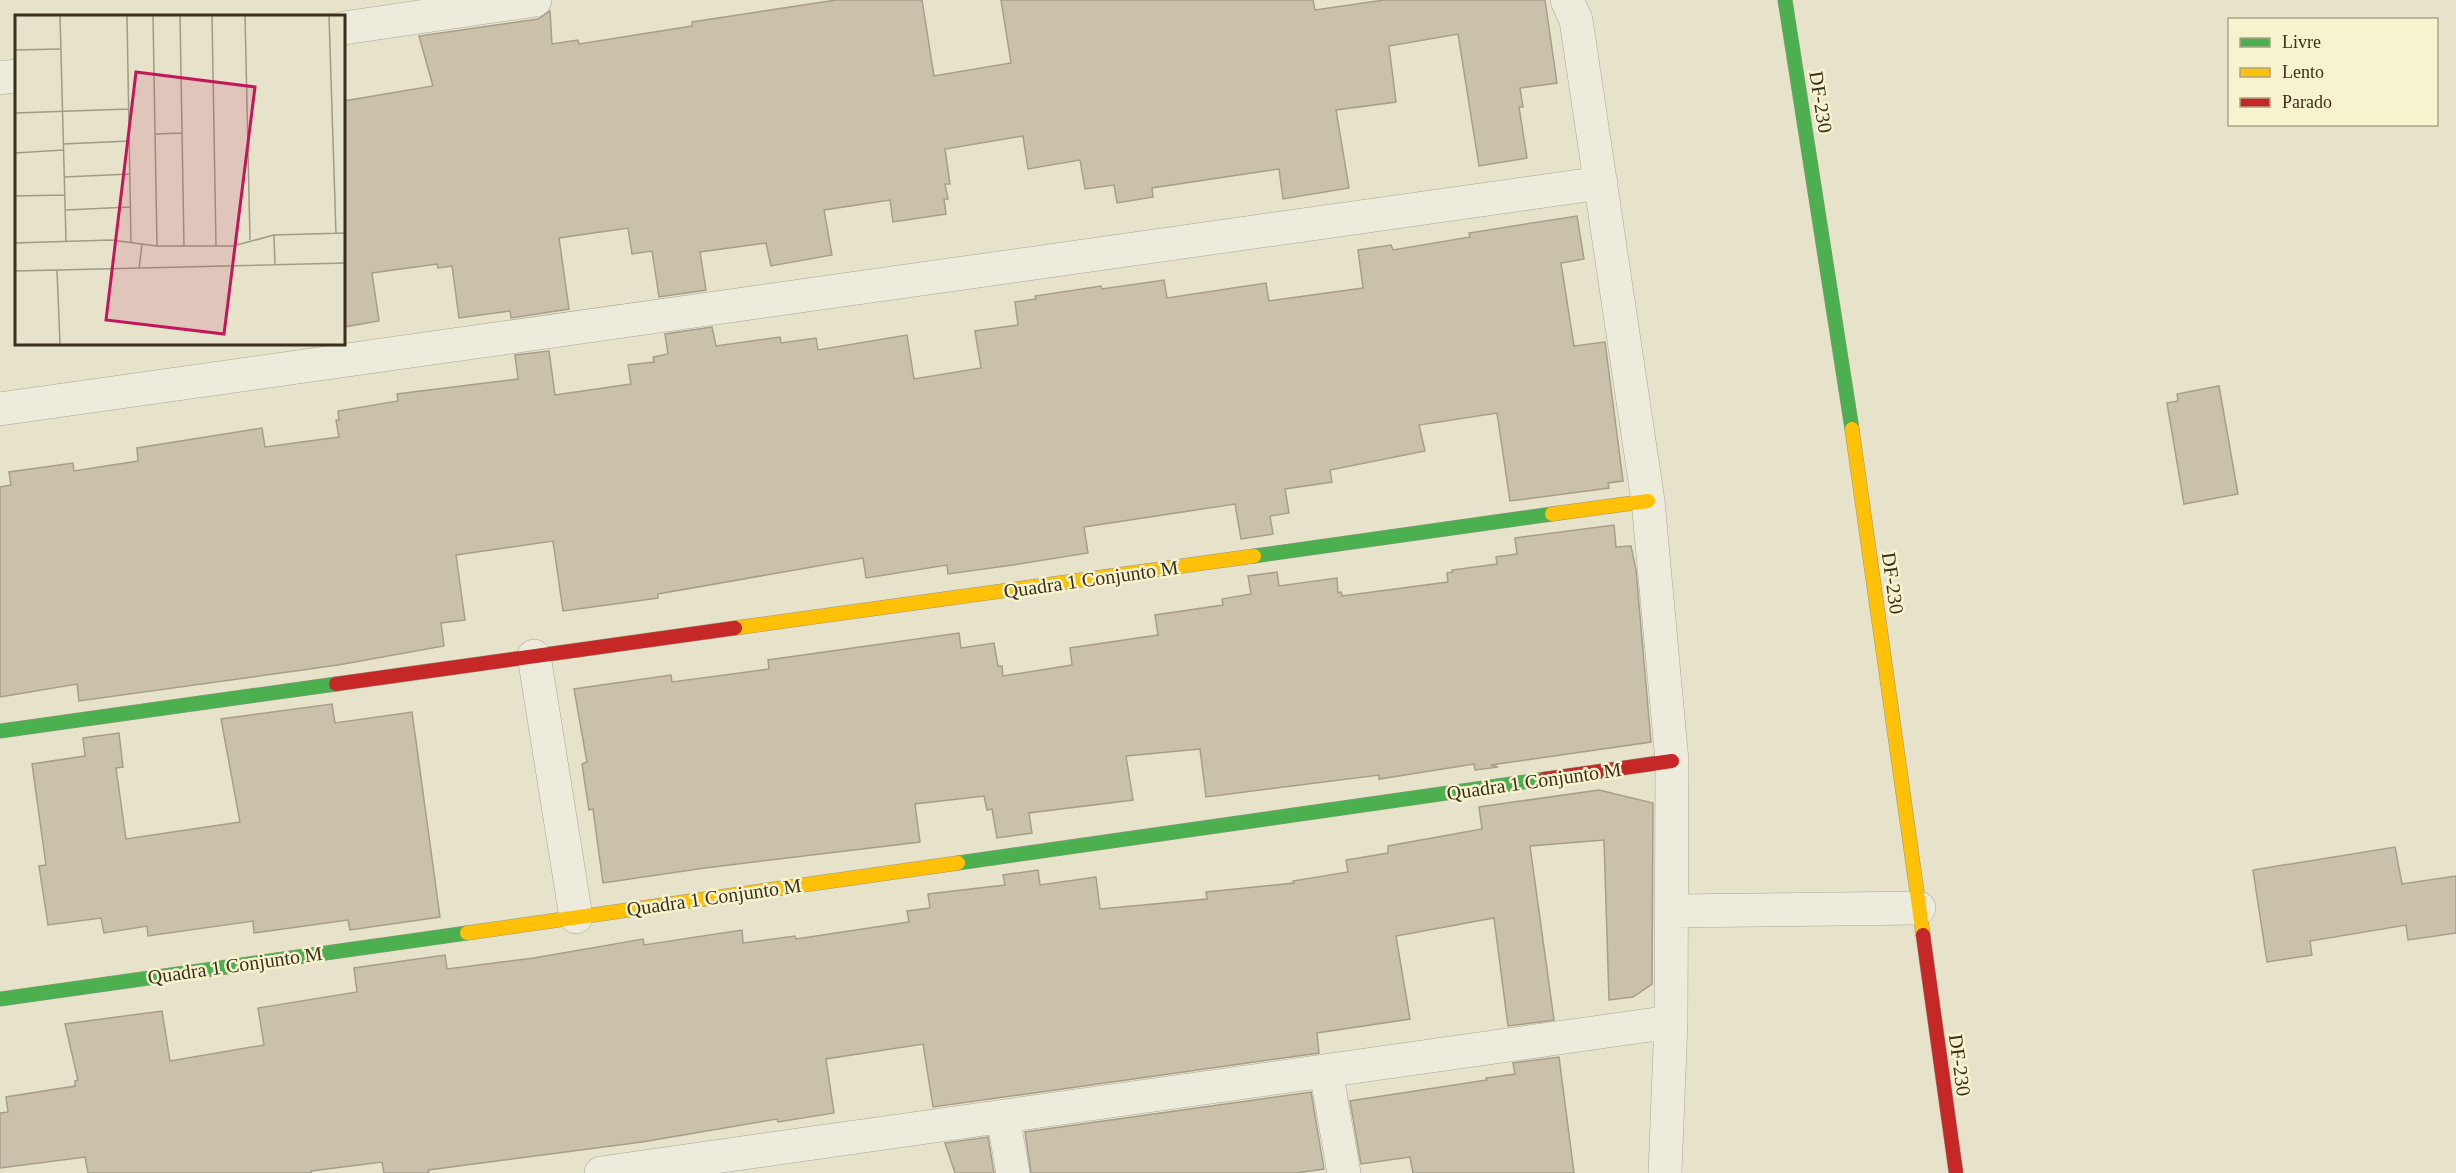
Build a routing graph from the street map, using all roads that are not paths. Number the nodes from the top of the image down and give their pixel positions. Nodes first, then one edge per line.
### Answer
1 (535, 0) edge
2 (1567, 0) edge
3 (1785, 0) edge
4 (345, 28) edge
5 (15, 76) edge
6 (0, 78) edge
7 (1600, 183) junction
8 (0, 409) edge
9 (1648, 501) junction
10 (534, 656) junction
11 (0, 731) edge
12 (1672, 761) junction
13 (1919, 908) junction
14 (1671, 911) junction
15 (576, 917) junction
16 (0, 999) edge
17 (1671, 1022) junction
18 (1326, 1071) junction
19 (1003, 1116) junction
20 (682, 1167) edge
21 (601, 1173) edge
22 (1013, 1173) edge
23 (1344, 1173) edge
24 (1665, 1173) edge
25 (1956, 1173) edge

1 - 4 street
2 - 7 street
3 - 13 street, DF-230 / DF-230
5 - 6 street
7 - 8 street
7 - 9 street
9 - 10 street, Quadra 1 Conjunto M
9 - 12 street
10 - 11 street, Quadra 1 Conjunto M
10 - 15 street
12 - 14 street
12 - 15 street, Quadra 1 Conjunto M
13 - 14 street
13 - 25 street, DF-230 / DF-230
14 - 17 street
15 - 16 street, Quadra 1 Conjunto M
17 - 18 street
17 - 24 street
18 - 19 street
18 - 23 street
19 - 20 street
19 - 22 street
20 - 21 street

